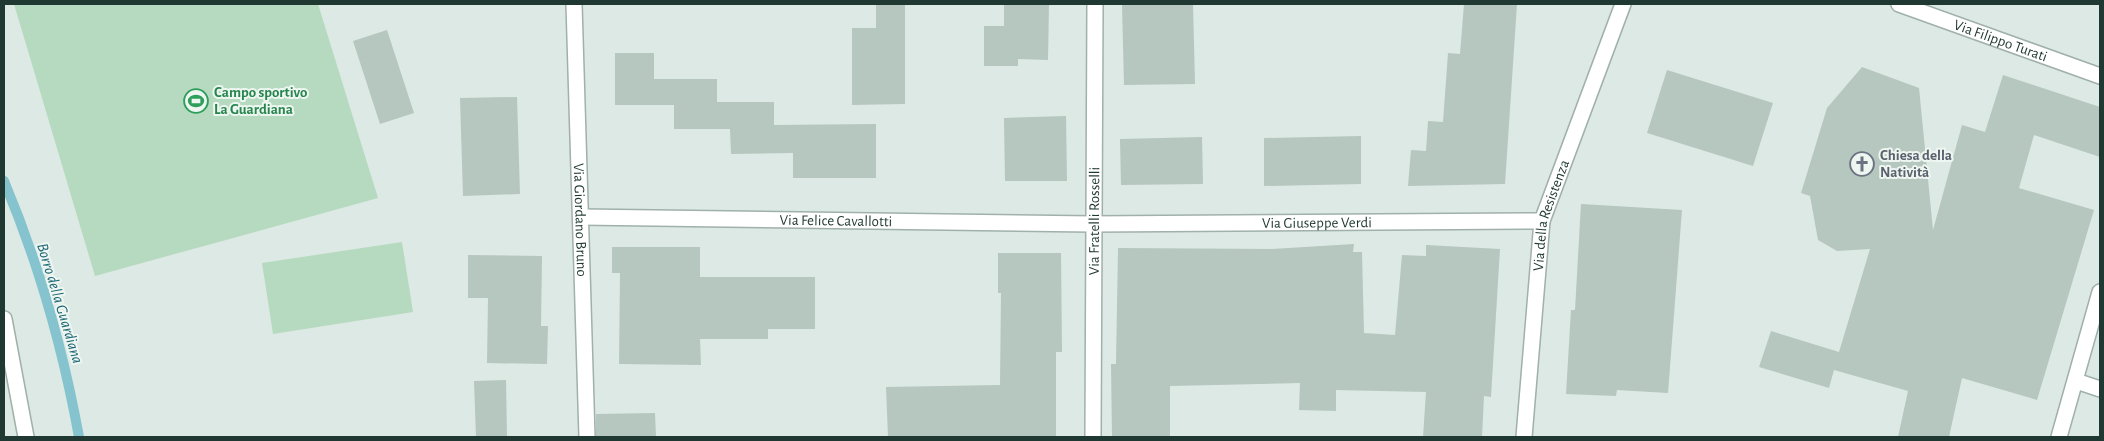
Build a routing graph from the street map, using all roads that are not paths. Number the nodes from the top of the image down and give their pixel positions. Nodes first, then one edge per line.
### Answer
1 (574, 4) edge
2 (1095, 4) edge
3 (1623, 4) edge
4 (1899, 4) edge
5 (2100, 76) edge
6 (581, 217) junction
7 (1542, 221) junction
8 (1092, 224) junction
9 (2100, 292) edge
10 (4, 319) edge
11 (2076, 381) junction
12 (2100, 389) edge
13 (26, 437) edge
14 (587, 437) edge
15 (1093, 437) edge
16 (1524, 437) edge
17 (2059, 437) edge

1 - 6 street, Via Giordano Bruno
2 - 8 street, Via Fratelli Rosselli
3 - 7 street, Via della Resistenza
4 - 5 street, Via Filippo Turati
6 - 8 street, Via Felice Cavallotti
6 - 14 street, Via Giordano Bruno
7 - 8 street, Via Giuseppe Verdi
7 - 16 street, Via della Resistenza
8 - 15 street, Via Fratelli Rosselli
9 - 11 street
10 - 13 street
11 - 12 street
11 - 17 street

